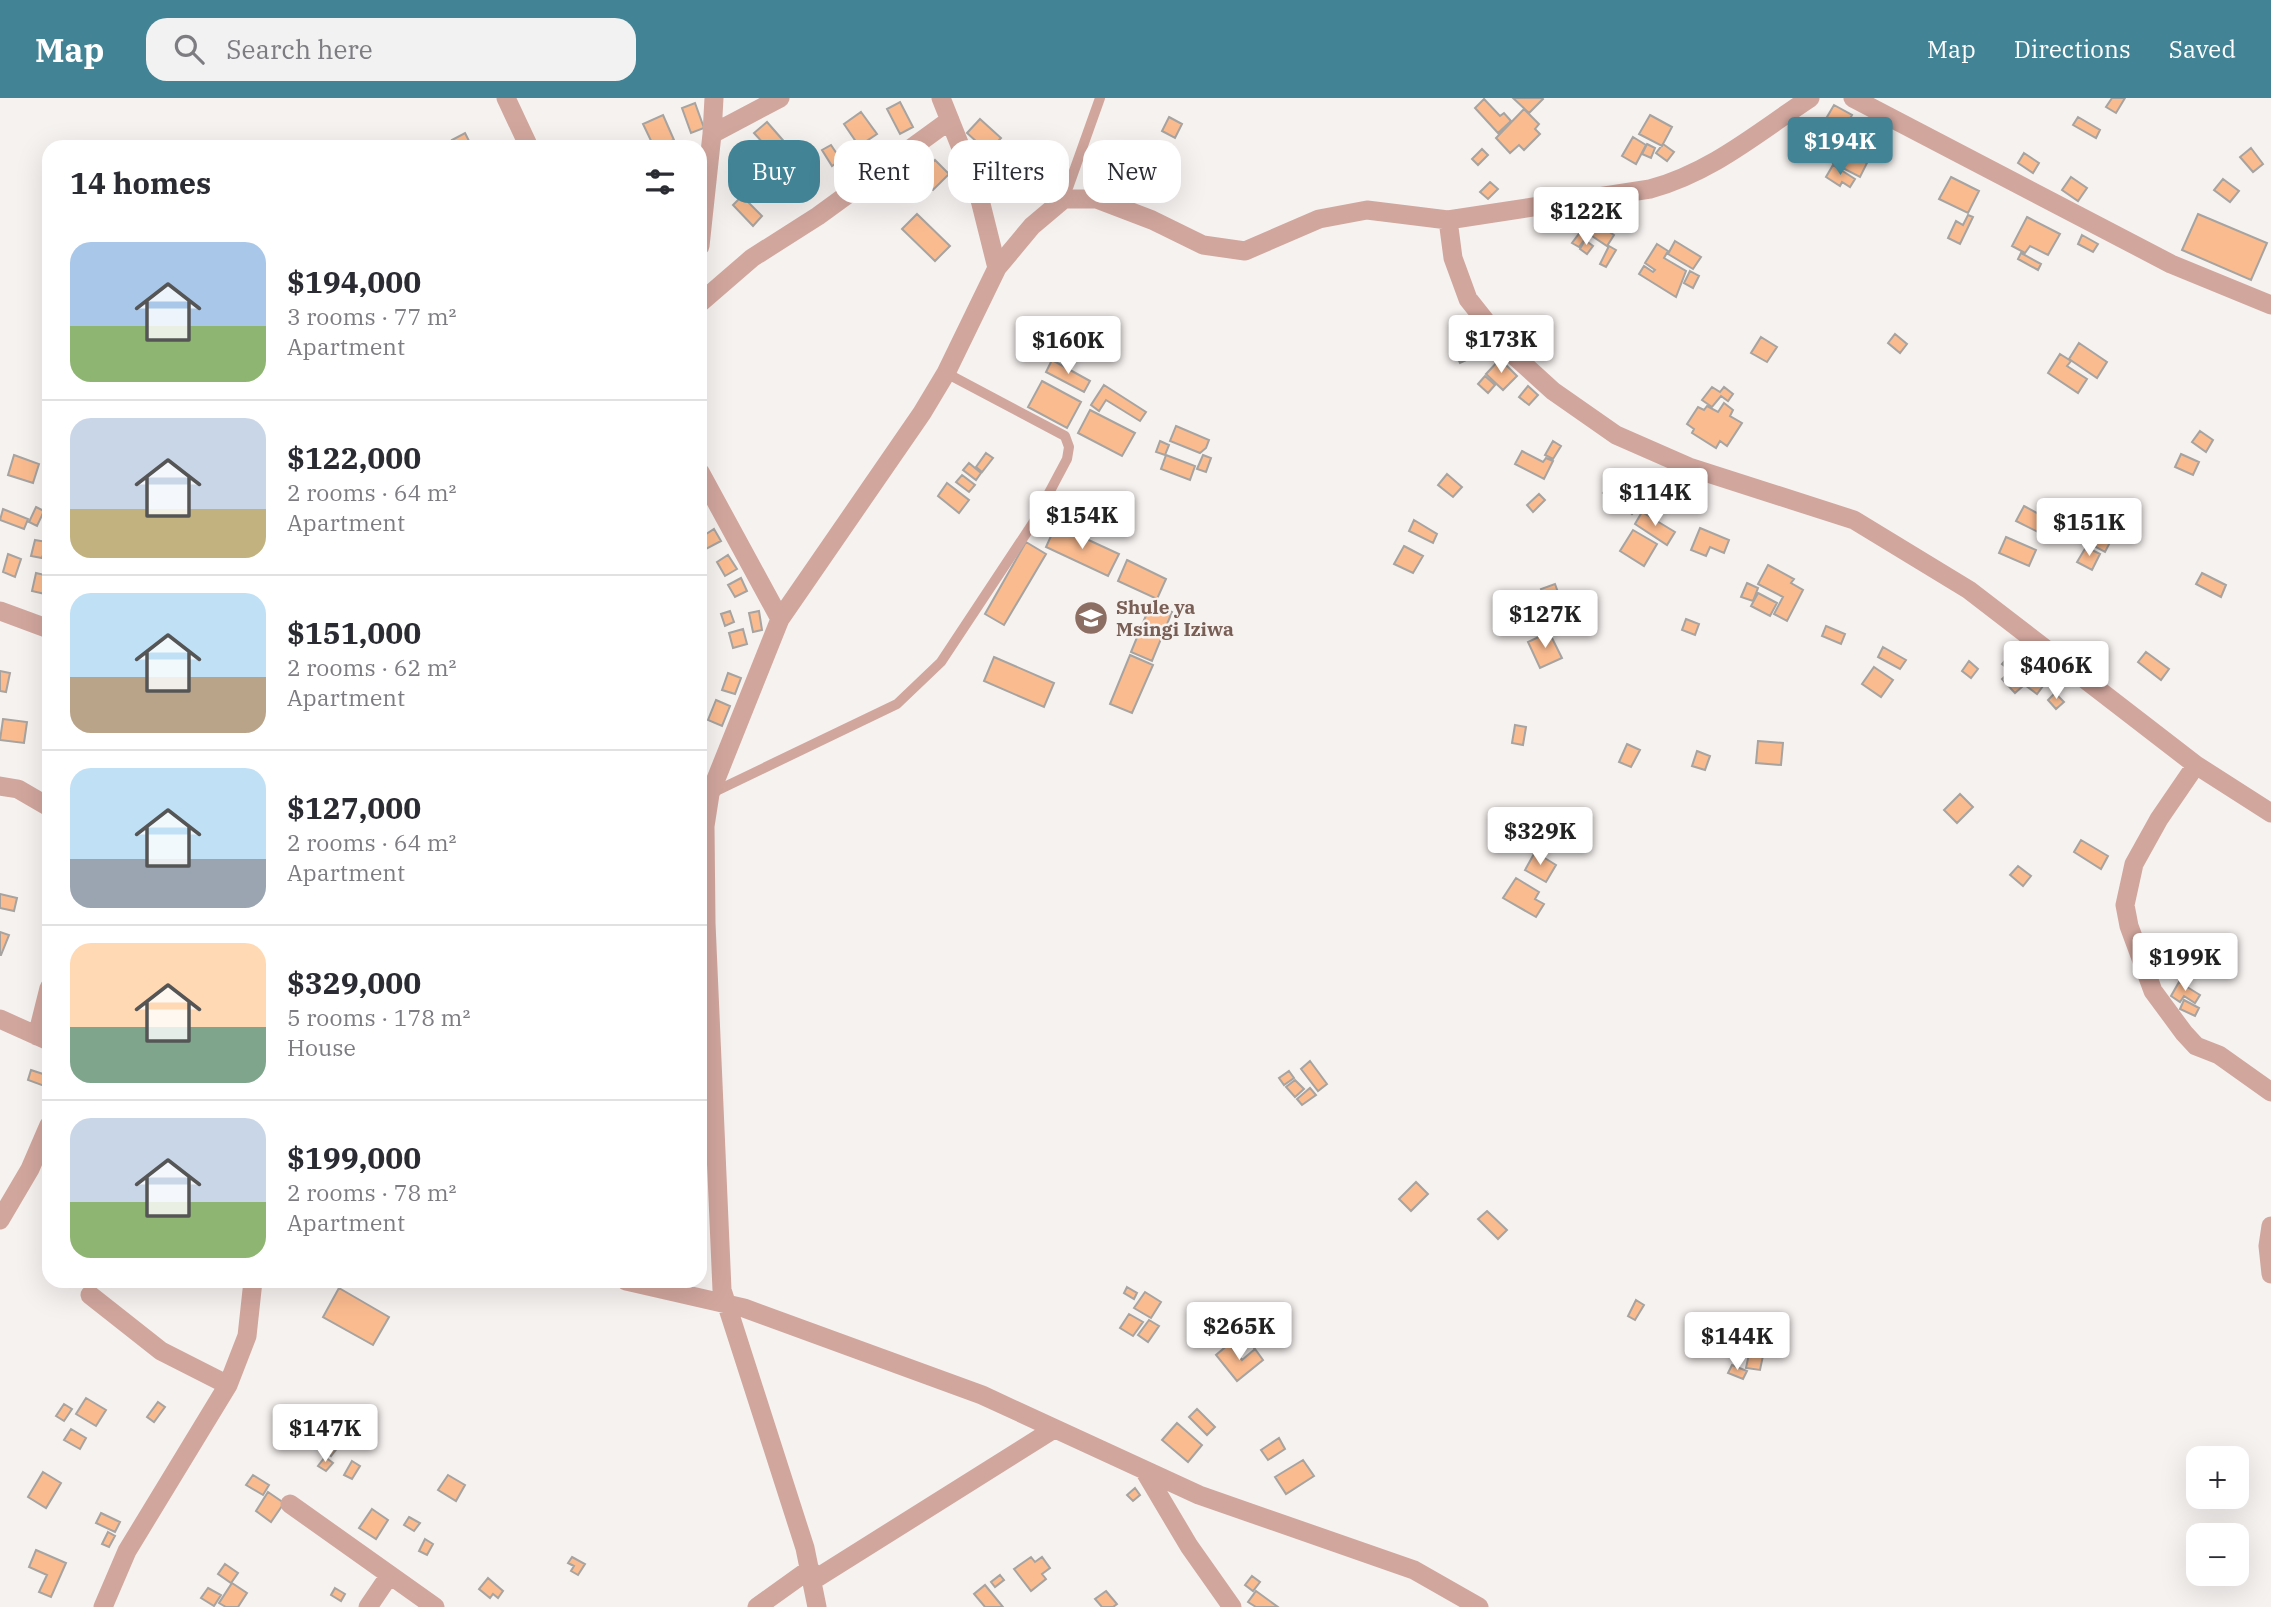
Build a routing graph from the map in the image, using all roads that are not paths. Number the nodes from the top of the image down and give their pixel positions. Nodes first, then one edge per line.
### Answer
1 (506, 98) edge
2 (714, 98) edge
3 (780, 98) edge
4 (941, 98) edge
5 (1100, 98) edge
6 (1811, 98) edge
7 (1853, 98) edge
8 (950, 120) junction
9 (712, 134) junction
10 (526, 140) edge
11 (959, 140) edge
12 (707, 181) edge
13 (1069, 187) edge
14 (1069, 199) edge
15 (981, 203) edge
16 (1060, 203) edge
17 (1448, 220) junction
18 (998, 268) junction
19 (707, 297) edge
20 (2271, 305) edge
21 (946, 373) junction
22 (707, 485) edge
23 (0, 611) edge
24 (780, 619) junction
25 (42, 626) edge
26 (2196, 765) junction
27 (0, 786) edge
28 (707, 788) edge
29 (707, 792) edge
30 (42, 803) edge
31 (2271, 813) edge
32 (707, 933) edge
33 (0, 1019) edge
34 (42, 1039) edge
35 (2271, 1092) edge
36 (42, 1141) edge
37 (0, 1220) edge
38 (2271, 1226) edge
39 (2271, 1274) edge
40 (252, 1288) edge
41 (659, 1288) edge
42 (90, 1295) dead end
43 (724, 1302) junction
44 (228, 1385) junction
45 (1054, 1429) junction
46 (1145, 1472) junction
47 (290, 1504) dead end
48 (811, 1575) junction
49 (389, 1576) junction
50 (103, 1607) edge
51 (368, 1607) edge
52 (435, 1607) edge
53 (757, 1607) edge
54 (817, 1607) edge
55 (1232, 1607) edge
56 (1479, 1607) edge

1 - 10 street
2 - 9 street
3 - 9 street
4 - 8 street
5 - 13 lane
6 - 17 street
7 - 20 street
8 - 11 street
8 - 19 street
9 - 12 street
14 - 17 street
15 - 18 street
16 - 18 street
17 - 26 street
18 - 21 street
21 - 24 street
21 - 29 lane
22 - 24 street
23 - 25 street
24 - 28 street
26 - 31 street
26 - 35 street
27 - 30 street
32 - 43 street
33 - 34 street
36 - 37 street
38 - 39 street
40 - 44 street
41 - 43 street
42 - 44 street
43 - 45 street
43 - 48 street
44 - 50 street
45 - 46 street
45 - 48 street
46 - 55 street
46 - 56 street
47 - 49 street
48 - 53 street
48 - 54 street
49 - 51 street
49 - 52 street

